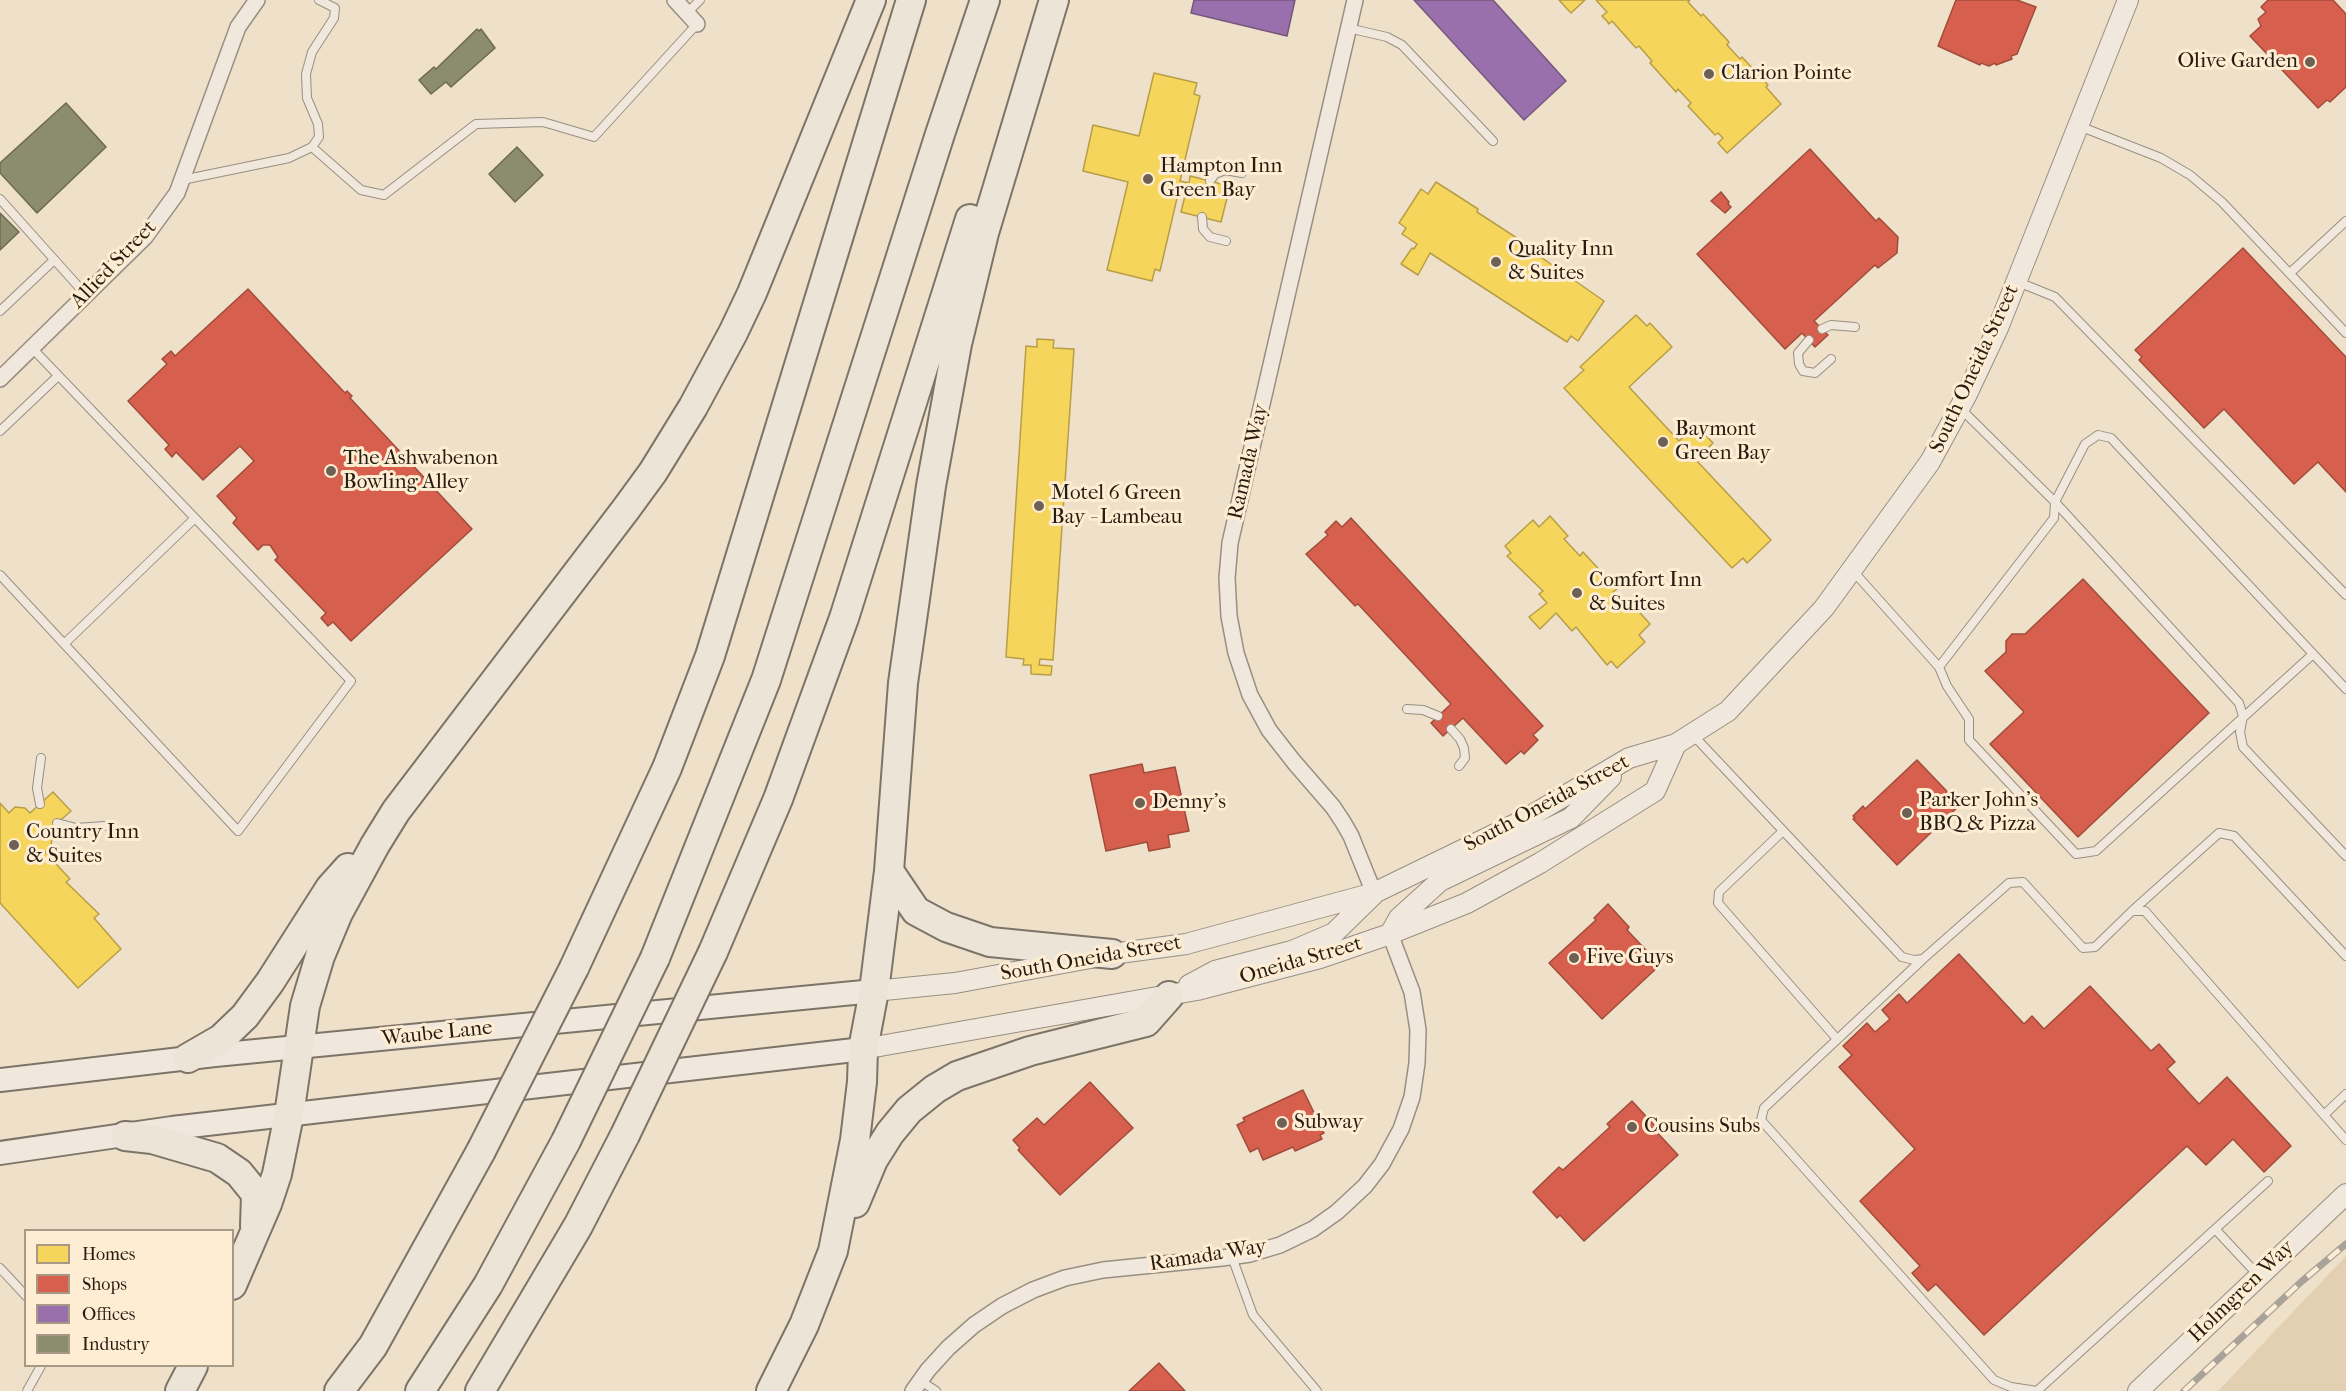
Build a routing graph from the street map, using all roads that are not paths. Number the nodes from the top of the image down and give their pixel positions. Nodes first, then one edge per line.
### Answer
1 (256, 0) edge
2 (319, 0) edge
3 (675, 0) edge
4 (700, 0) edge
5 (871, 0) edge
6 (911, 0) edge
7 (985, 0) edge
8 (1042, 0) edge
9 (1054, 0) edge
10 (1355, 0) edge
11 (2128, 0) edge
12 (692, 18) junction
13 (1348, 28) junction
14 (2078, 126) junction
15 (1493, 141) dead end
16 (312, 147) junction
17 (1242, 173) dead end
18 (182, 180) junction
19 (1210, 181) dead end
20 (0, 199) edge
21 (1202, 217) dead end
22 (2346, 221) edge
23 (1226, 241) dead end
24 (54, 260) junction
25 (2290, 273) junction
26 (2017, 281) junction
27 (86, 295) junction
28 (0, 311) edge
29 (1855, 327) dead end
30 (1822, 329) dead end
31 (2346, 333) edge
32 (1809, 340) dead end
33 (32, 348) junction
34 (1831, 359) dead end
35 (58, 376) junction
36 (0, 379) edge
37 (1960, 408) junction
38 (0, 431) edge
39 (2055, 502) junction
40 (195, 518) junction
41 (1852, 570) junction
42 (0, 575) edge
43 (2346, 596) edge
44 (64, 644) junction
45 (2313, 654) junction
46 (1939, 667) junction
47 (2346, 689) edge
48 (1407, 709) dead end
49 (1438, 716) dead end
50 (2243, 716) junction
51 (1451, 729) dead end
52 (1684, 739) junction
53 (41, 758) dead end
54 (1629, 758) junction
55 (1459, 766) dead end
56 (40, 804) dead end
57 (57, 823) dead end
58 (104, 826) dead end
59 (1784, 831) junction
60 (375, 844) junction
61 (2346, 856) edge
62 (889, 871) junction
63 (1374, 893) junction
64 (2132, 911) junction
65 (1390, 934) junction
66 (1113, 954) junction
67 (2346, 956) edge
68 (1923, 959) junction
69 (874, 991) junction
70 (1168, 996) junction
71 (1837, 1039) junction
72 (299, 1047) junction
73 (863, 1049) junction
74 (188, 1058) junction
75 (0, 1080) edge
76 (2346, 1094) edge
77 (289, 1115) junction
78 (2324, 1115) junction
79 (125, 1136) junction
80 (2346, 1140) edge
81 (0, 1153) edge
82 (2268, 1181) dead end
83 (2346, 1194) edge
84 (2216, 1230) junction
85 (254, 1237) junction
86 (833, 1251) junction
87 (1232, 1257) junction
88 (0, 1268) edge
89 (2259, 1276) junction
90 (234, 1281) edge
91 (24, 1294) edge
92 (40, 1367) edge
93 (192, 1367) edge
94 (917, 1386) edge
95 (27, 1391) edge
96 (180, 1391) edge
97 (339, 1391) edge
98 (420, 1391) edge
99 (480, 1391) edge
100 (771, 1391) edge
101 (936, 1391) edge
102 (1317, 1391) edge
103 (2037, 1391) edge
104 (2138, 1391) edge

1 - 18 street, Allied Street
2 - 16 lane
3 - 12 street
4 - 12 lane
5 - 60 highway
6 - 97 highway, bridge
7 - 98 highway, bridge
8 - 99 highway, bridge
9 - 62 highway
10 - 13 street, Ramada Way
11 - 14 street, South Oneida Street
12 - 16 lane
13 - 15 lane
13 - 63 street, Ramada Way
14 - 25 lane
14 - 26 street, South Oneida Street
16 - 18 lane
17 - 19 lane
18 - 27 street, Allied Street
20 - 24 lane
21 - 23 lane
22 - 25 lane
24 - 27 lane
24 - 28 lane
25 - 31 lane
26 - 37 street, South Oneida Street
26 - 43 lane
27 - 33 street, Allied Street
29 - 30 lane
32 - 34 lane
33 - 35 lane
33 - 36 street, Allied Street
35 - 38 lane
35 - 40 lane
37 - 39 lane
37 - 41 street, South Oneida Street
39 - 45 lane
39 - 46 lane
39 - 50 lane
40 - 44 lane
40 - 44 lane
41 - 46 lane
41 - 52 street, South Oneida Street
42 - 44 lane
45 - 47 lane
45 - 50 lane
46 - 50 lane
48 - 49 lane
50 - 61 lane
51 - 55 lane
52 - 54 street, South Oneida Street
52 - 59 lane
52 - 65 street, Oneida Street
53 - 56 lane
54 - 63 street, South Oneida Street
54 - 65 street
57 - 58 lane
59 - 68 lane
59 - 71 lane
60 - 72 highway
60 - 74 highway
62 - 66 highway
62 - 69 highway
63 - 66 street, South Oneida Street
63 - 70 street
64 - 67 lane
64 - 68 lane
64 - 78 lane
65 - 70 street, Oneida Street
65 - 87 street, Ramada Way
66 - 69 street, South Oneida Street
68 - 71 lane
69 - 72 main road, Waube Lane
69 - 73 highway
70 - 73 street, Oneida Street
70 - 86 highway
71 - 103 lane
72 - 74 main road, Waube Lane
72 - 77 highway
73 - 77 main road
73 - 86 highway
74 - 75 main road, Waube Lane
76 - 78 lane
77 - 79 main road
77 - 85 highway
78 - 80 lane
79 - 81 main road
79 - 85 highway
82 - 84 lane
83 - 89 street, Holmgren Way
84 - 89 lane
84 - 103 lane
85 - 90 highway
86 - 100 highway
87 - 94 street, Ramada Way
87 - 102 lane
88 - 91 lane
89 - 104 street, Holmgren Way
92 - 95 lane
93 - 96 highway
94 - 101 lane

